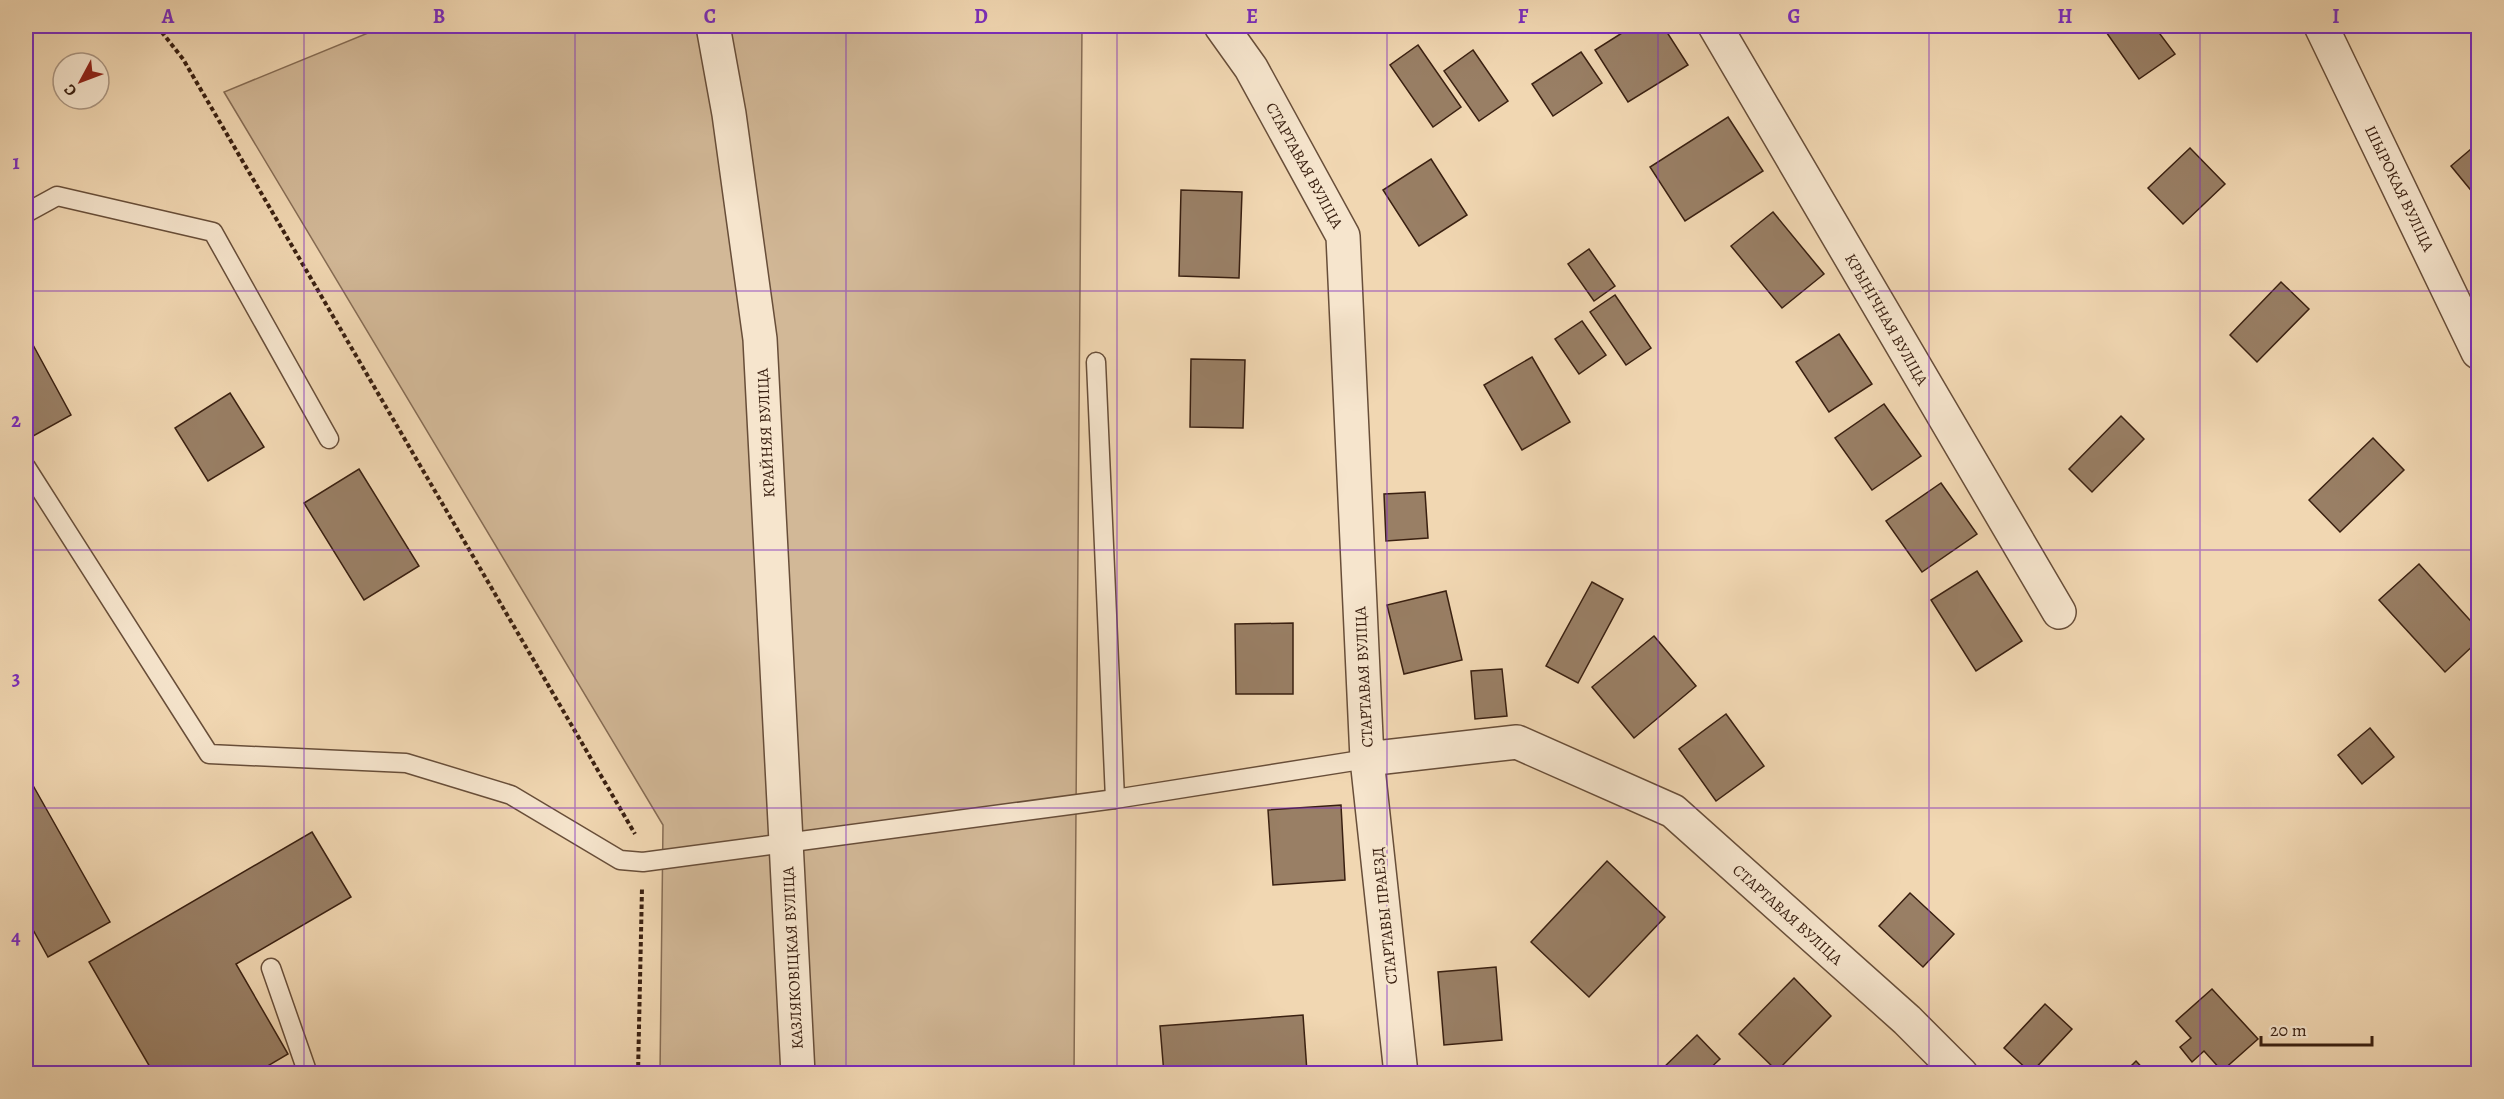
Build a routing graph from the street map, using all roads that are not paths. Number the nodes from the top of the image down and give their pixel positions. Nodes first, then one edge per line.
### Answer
1 (713, 26) edge
2 (1221, 26) edge
3 (1715, 26) edge
4 (2321, 26) edge
5 (26, 213) edge
6 (2478, 352) edge
7 (1096, 362) dead end
8 (329, 439) dead end
9 (26, 467) edge
10 (2059, 612) dead end
11 (1367, 759) junction
12 (1115, 798) junction
13 (786, 843) junction
14 (271, 968) dead end
15 (308, 1074) edge
16 (798, 1074) edge
17 (1401, 1074) edge
18 (1961, 1074) edge

1 - 13 street, КРАЙНЯЯ ВУЛІЦА
2 - 11 street, СТАРТАВАЯ ВУЛІЦА
3 - 10 street, КРЫНІЧНАЯ ВУЛІЦА
4 - 6 street, ШЫРОКАЯ ВУЛІЦА
5 - 8 lane
7 - 12 lane
9 - 13 lane
11 - 12 lane
11 - 17 street, СТАРТАВЫ ПРАЕЗД
11 - 18 street, СТАРТАВАЯ ВУЛІЦА
12 - 13 lane
13 - 16 street, КАЗЛЯКОВІЦКАЯ ВУЛІЦА
14 - 15 lane

